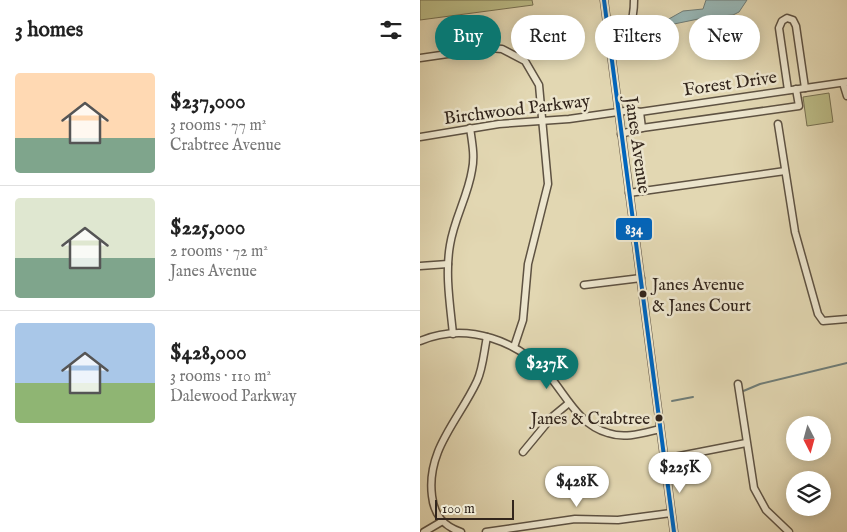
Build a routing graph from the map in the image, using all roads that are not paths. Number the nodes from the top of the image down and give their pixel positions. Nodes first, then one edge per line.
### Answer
1 (604, 0) edge
2 (634, 0) edge
3 (606, 15) edge
4 (633, 15) edge
5 (420, 58) edge
6 (612, 60) edge
7 (845, 83) edge
8 (805, 88) junction
9 (796, 89) junction
10 (788, 90) junction
11 (847, 96) edge
12 (618, 112) junction
13 (640, 112) junction
14 (544, 121) junction
15 (778, 124) dead end
16 (470, 128) junction
17 (642, 128) junction
18 (621, 134) junction
19 (420, 137) edge
20 (785, 171) junction
21 (629, 193) junction
22 (448, 264) junction
23 (420, 266) edge
24 (641, 278) junction
25 (584, 285) dead end
26 (847, 320) edge
27 (453, 334) junction
28 (487, 337) junction
29 (420, 341) edge
30 (514, 347) junction
31 (738, 384) dead end
32 (569, 403) junction
33 (660, 429) junction
34 (746, 443) junction
35 (523, 452) dead end
36 (664, 459) junction
37 (671, 513) junction
38 (441, 522) junction
39 (424, 532) edge
40 (461, 532) edge
41 (486, 532) edge
42 (674, 532) edge
43 (789, 532) edge

1 - 3 street, Janes Avenue
2 - 4 street
5 - 14 street
6 - 12 street, Janes Avenue
7 - 8 street, Forest Drive
7 - 11 street
8 - 9 street, Forest Drive
8 - 10 street
9 - 10 street, Forest Drive
9 - 17 street
10 - 13 street, Forest Drive
12 - 13 street, Forest Drive
12 - 14 street, Birchwood Parkway
12 - 18 street, Janes Avenue
13 - 17 street
14 - 16 street, Birchwood Parkway
14 - 30 street
15 - 20 street
16 - 19 street, Birchwood Parkway
16 - 22 street
17 - 18 street
18 - 21 street, Janes Avenue
20 - 21 street
20 - 26 street
21 - 24 street, Janes Avenue
22 - 23 street
22 - 27 street
24 - 25 street
24 - 33 street, Janes Avenue
27 - 28 street
27 - 29 street
28 - 30 street
28 - 38 street
30 - 32 street
31 - 34 street
32 - 33 street
32 - 35 street
33 - 36 street, Janes Avenue
34 - 36 street
34 - 43 street
36 - 37 street, Janes Avenue
37 - 41 street
37 - 42 street, Janes Avenue
38 - 39 street
38 - 40 street

